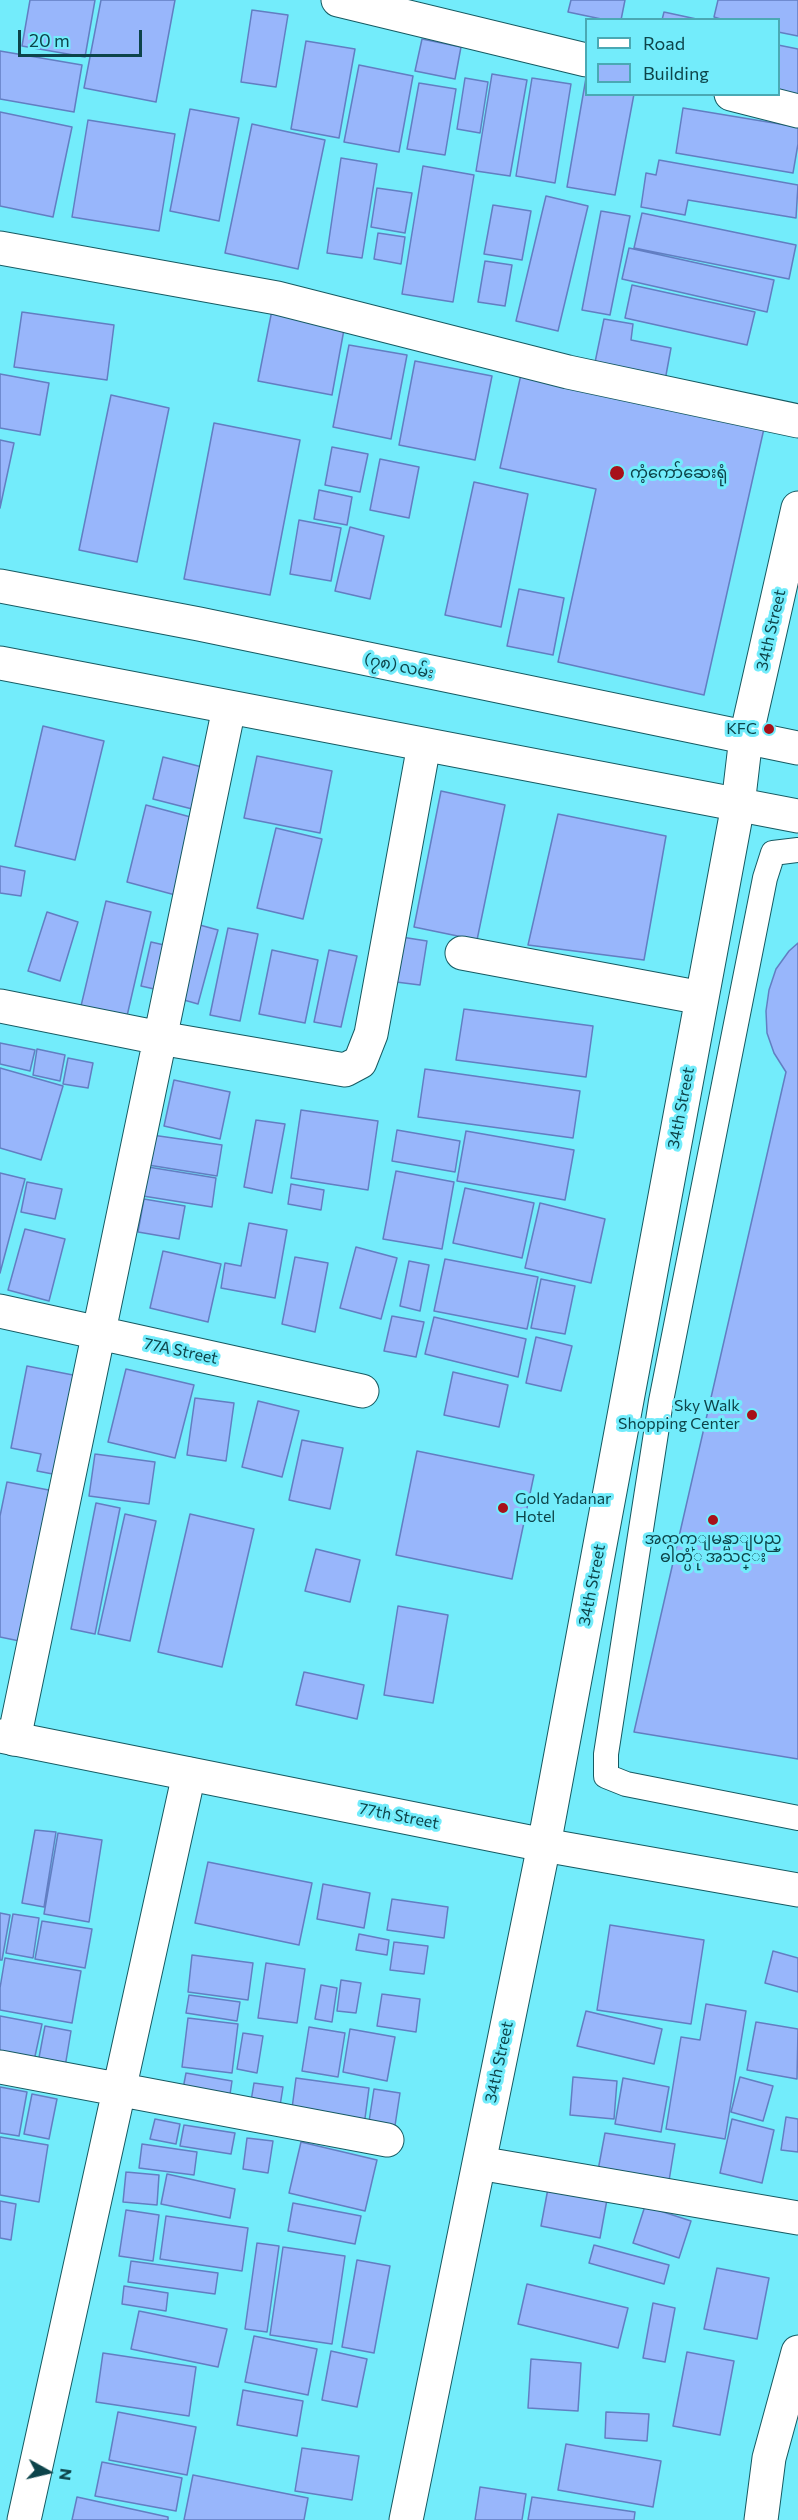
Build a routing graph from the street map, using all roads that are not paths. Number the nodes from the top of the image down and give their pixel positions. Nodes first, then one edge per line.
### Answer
1 (338, 0) edge
2 (585, 60) edge
3 (739, 96) edge
4 (798, 111) edge
5 (0, 248) edge
6 (798, 421) edge
7 (798, 508) edge
8 (0, 586) edge
9 (0, 663) edge
10 (229, 708) junction
11 (746, 738) junction
12 (424, 745) junction
13 (798, 748) edge
14 (738, 805) junction
15 (798, 816) edge
16 (798, 850) edge
17 (462, 953) dead end
18 (702, 998) junction
19 (0, 1006) edge
20 (160, 1038) junction
21 (0, 1311) edge
22 (98, 1333) junction
23 (631, 1374) junction
24 (362, 1391) dead end
25 (662, 1401) junction
26 (7, 1738) edge
27 (189, 1774) junction
28 (798, 1818) edge
29 (544, 1845) junction
30 (798, 1890) edge
31 (0, 2067) edge
32 (119, 2088) junction
33 (387, 2140) dead end
34 (478, 2163) junction
35 (798, 2218) edge
36 (798, 2352) edge
37 (24, 2520) edge
38 (406, 2520) edge
39 (761, 2520) edge

1 - 2 street
3 - 4 street
5 - 6 street
7 - 11 street, 34th Street
8 - 11 street, (၇၈) လမ်း
9 - 10 street
10 - 12 street
10 - 20 street
11 - 13 street, (၇၈) လမ်း
11 - 14 street, 34th Street
12 - 14 street
12 - 20 street
14 - 15 street
14 - 18 street, 34th Street
16 - 25 lane
17 - 18 street
18 - 23 street, 34th Street
19 - 20 street
20 - 22 street
21 - 22 street, 77A Street
22 - 24 street, 77A Street
22 - 26 street
23 - 25 lane
23 - 29 street, 34th Street
25 - 28 lane
26 - 27 street, 77th Street
27 - 29 street, 77th Street
27 - 32 street
29 - 30 street, 77th Street
29 - 34 street, 34th Street
31 - 32 street
32 - 33 street
32 - 37 street
34 - 35 street
34 - 38 street, 34th Street
36 - 39 street

